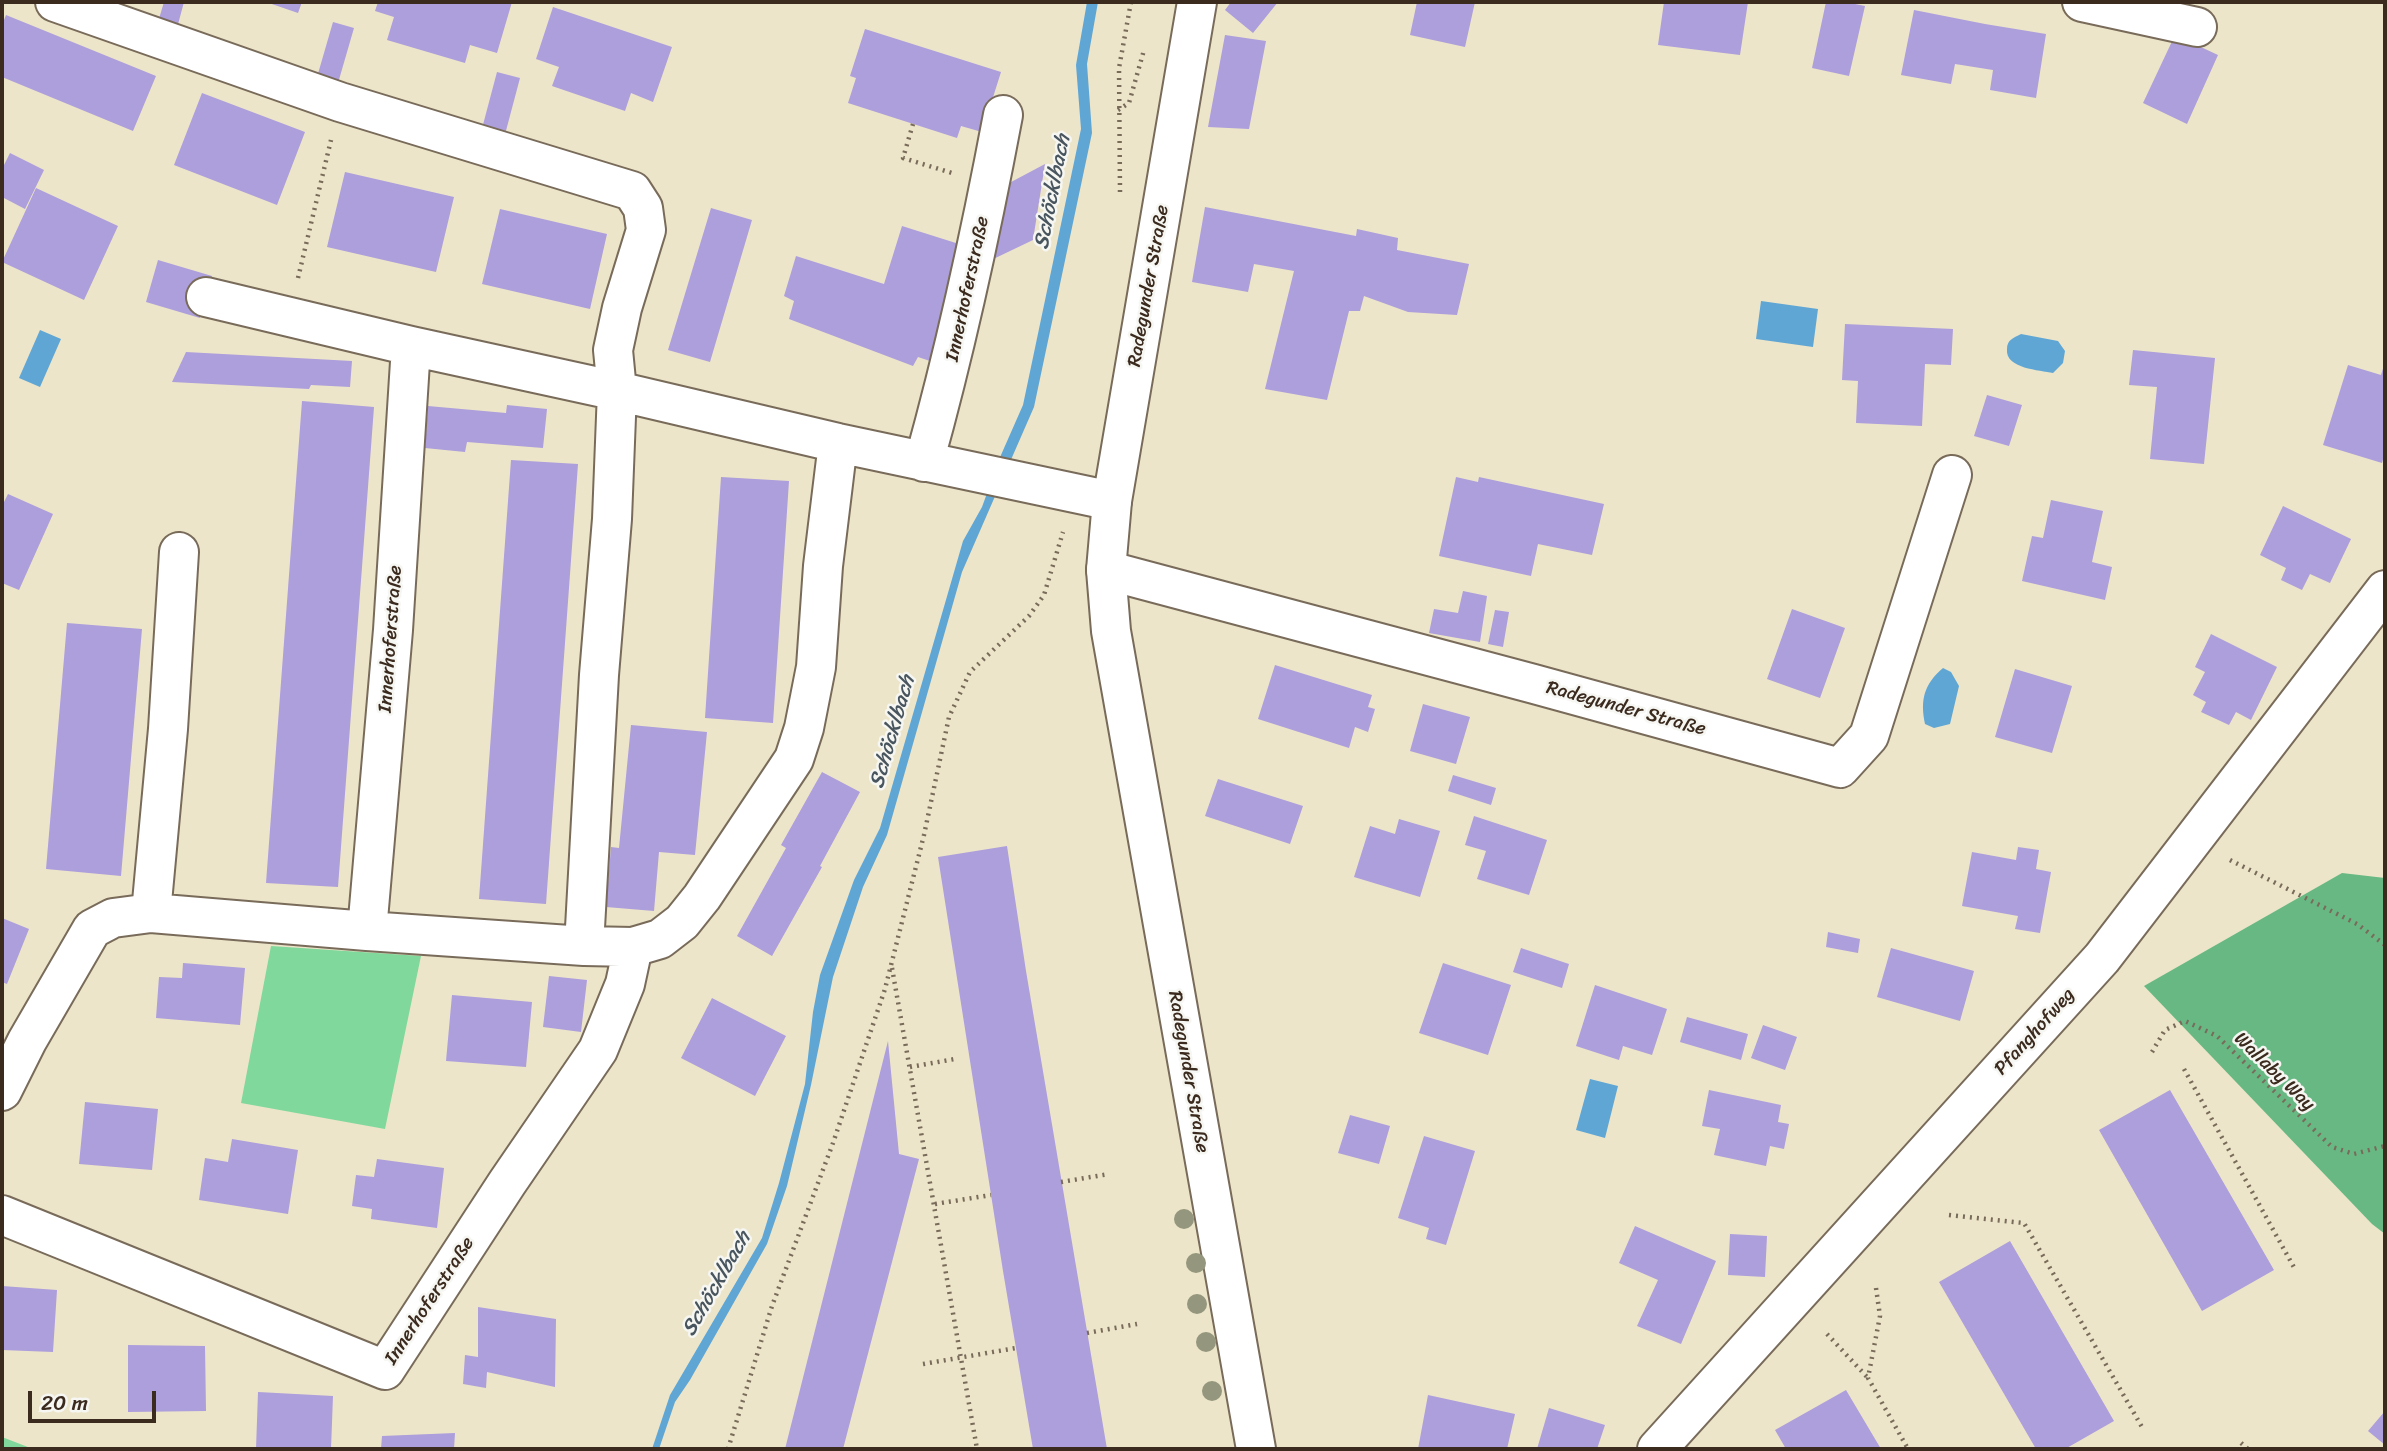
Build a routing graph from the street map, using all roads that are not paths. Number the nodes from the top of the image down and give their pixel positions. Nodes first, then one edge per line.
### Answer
1 (55, 2) edge
2 (1198, 2) edge
3 (2095, 3) edge
4 (2197, 27) dead end
5 (1003, 115) dead end
6 (206, 297) dead end
7 (411, 346) junction
8 (617, 391) junction
9 (838, 443) junction
10 (924, 462) junction
11 (1952, 475) dead end
12 (1112, 501) junction
13 (179, 552) dead end
14 (1106, 570) junction
15 (2385, 590) edge
16 (151, 914) junction
17 (367, 931) junction
18 (584, 946) junction
19 (633, 947) junction
20 (2, 1091) edge
21 (2, 1215) edge
22 (1256, 1449) edge
23 (1657, 1449) edge

1 - 8 street
2 - 12 street, Radegunder Straße
3 - 4 street
5 - 10 street, Innerhoferstraße
6 - 7 street
7 - 8 street
7 - 17 street, Innerhoferstraße
8 - 9 street
8 - 18 street
9 - 10 street
9 - 19 street
10 - 12 street
11 - 14 street, Radegunder Straße
12 - 14 street, Radegunder Straße
13 - 16 street
14 - 22 street, Radegunder Straße
15 - 23 street, Pfanghofweg
16 - 17 street
16 - 20 street
17 - 18 street
18 - 19 street
19 - 21 street, Innerhoferstraße

